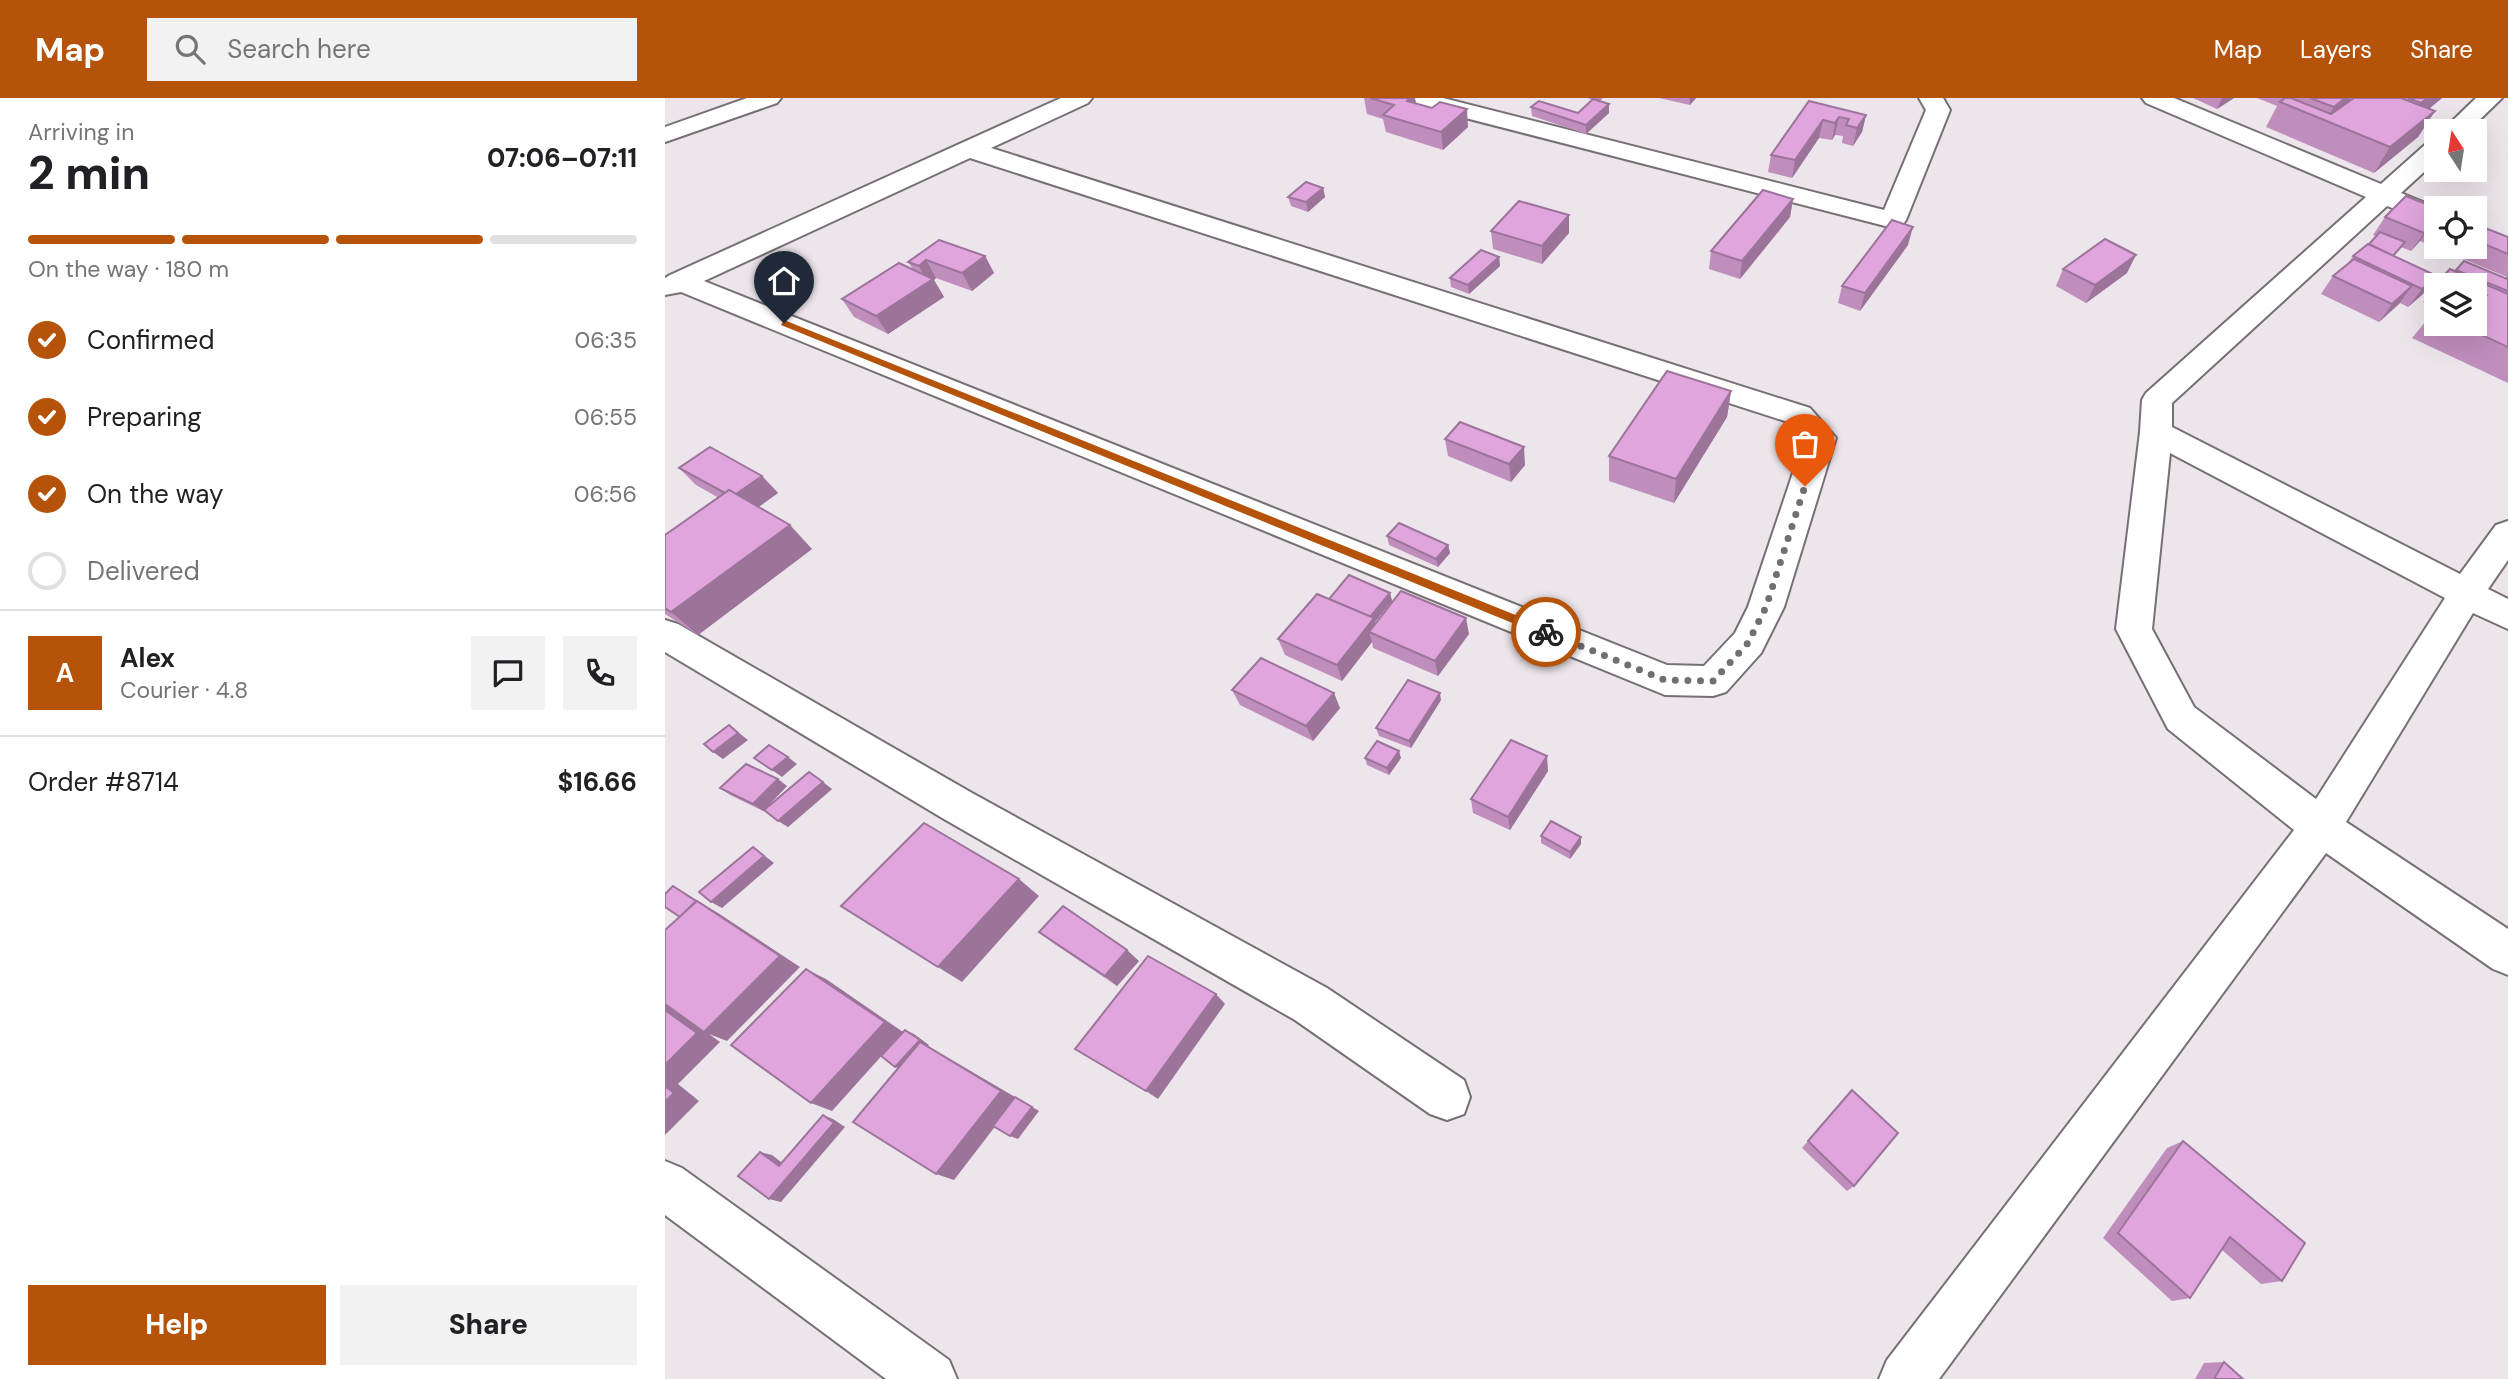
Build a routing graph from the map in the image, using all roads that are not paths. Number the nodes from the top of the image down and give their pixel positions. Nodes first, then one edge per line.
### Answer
1 (769, 98) edge
2 (1080, 98) edge
3 (1415, 98) edge
4 (1931, 98) edge
5 (2154, 98) edge
6 (2490, 98) edge
7 (2497, 98) edge
8 (2508, 102) edge
9 (2467, 119) edge
10 (665, 135) edge
11 (969, 149) junction
12 (2424, 159) edge
13 (2384, 195) junction
14 (2424, 212) edge
15 (673, 285) edge
16 (2156, 432) junction
17 (2508, 534) edge
18 (2467, 592) junction
19 (2508, 615) edge
20 (665, 634) edge
21 (2321, 827) junction
22 (2508, 954) edge
23 (1447, 1097) dead end
24 (665, 1185) edge
25 (930, 1379) edge
26 (1906, 1379) edge

1 - 10 street
2 - 11 street
3 - 4 street
5 - 13 street
6 - 9 street
7 - 8 street
11 - 15 street
11 - 15 street
12 - 13 street
13 - 14 street
13 - 16 street
16 - 18 street
16 - 21 street
17 - 18 street
18 - 19 street
18 - 21 street
20 - 23 street
21 - 22 street
21 - 26 street
24 - 25 street

